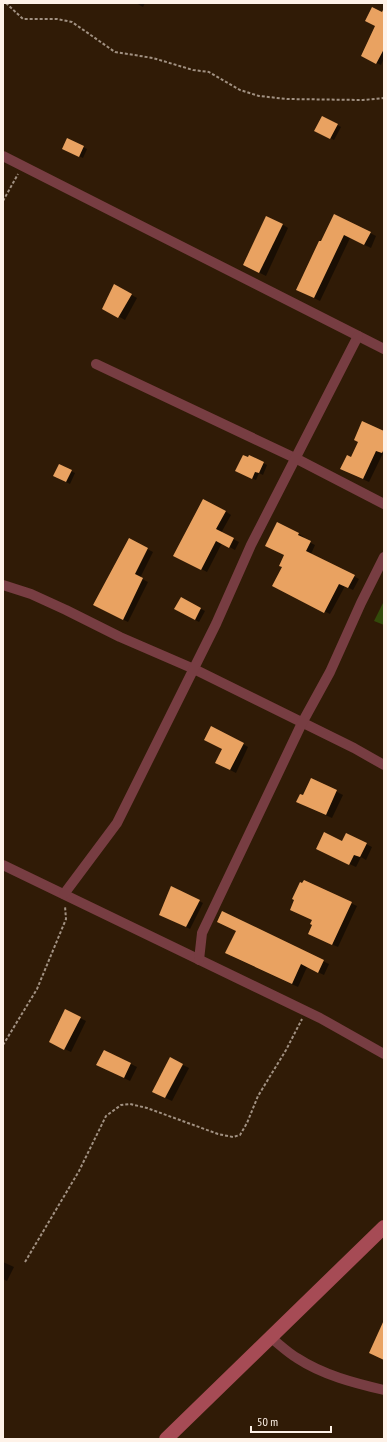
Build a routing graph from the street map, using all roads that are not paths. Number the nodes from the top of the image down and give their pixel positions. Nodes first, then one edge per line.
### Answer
1 (3, 156) edge
2 (358, 336) junction
3 (384, 349) edge
4 (96, 364) dead end
5 (297, 459) junction
6 (384, 504) edge
7 (384, 557) edge
8 (3, 585) edge
9 (194, 669) junction
10 (302, 723) junction
11 (384, 765) edge
12 (3, 865) edge
13 (64, 894) junction
14 (199, 960) junction
15 (384, 1054) edge
16 (384, 1227) edge
17 (270, 1337) junction
18 (384, 1390) edge
19 (166, 1439) edge

1 - 2 street
2 - 3 street
2 - 5 street
4 - 5 street
5 - 6 street
5 - 9 street
7 - 10 street
8 - 9 street
9 - 10 street
9 - 13 street
10 - 11 street
10 - 14 street
12 - 13 street
13 - 14 street
14 - 15 street
16 - 17 main road
17 - 18 street
17 - 19 main road

